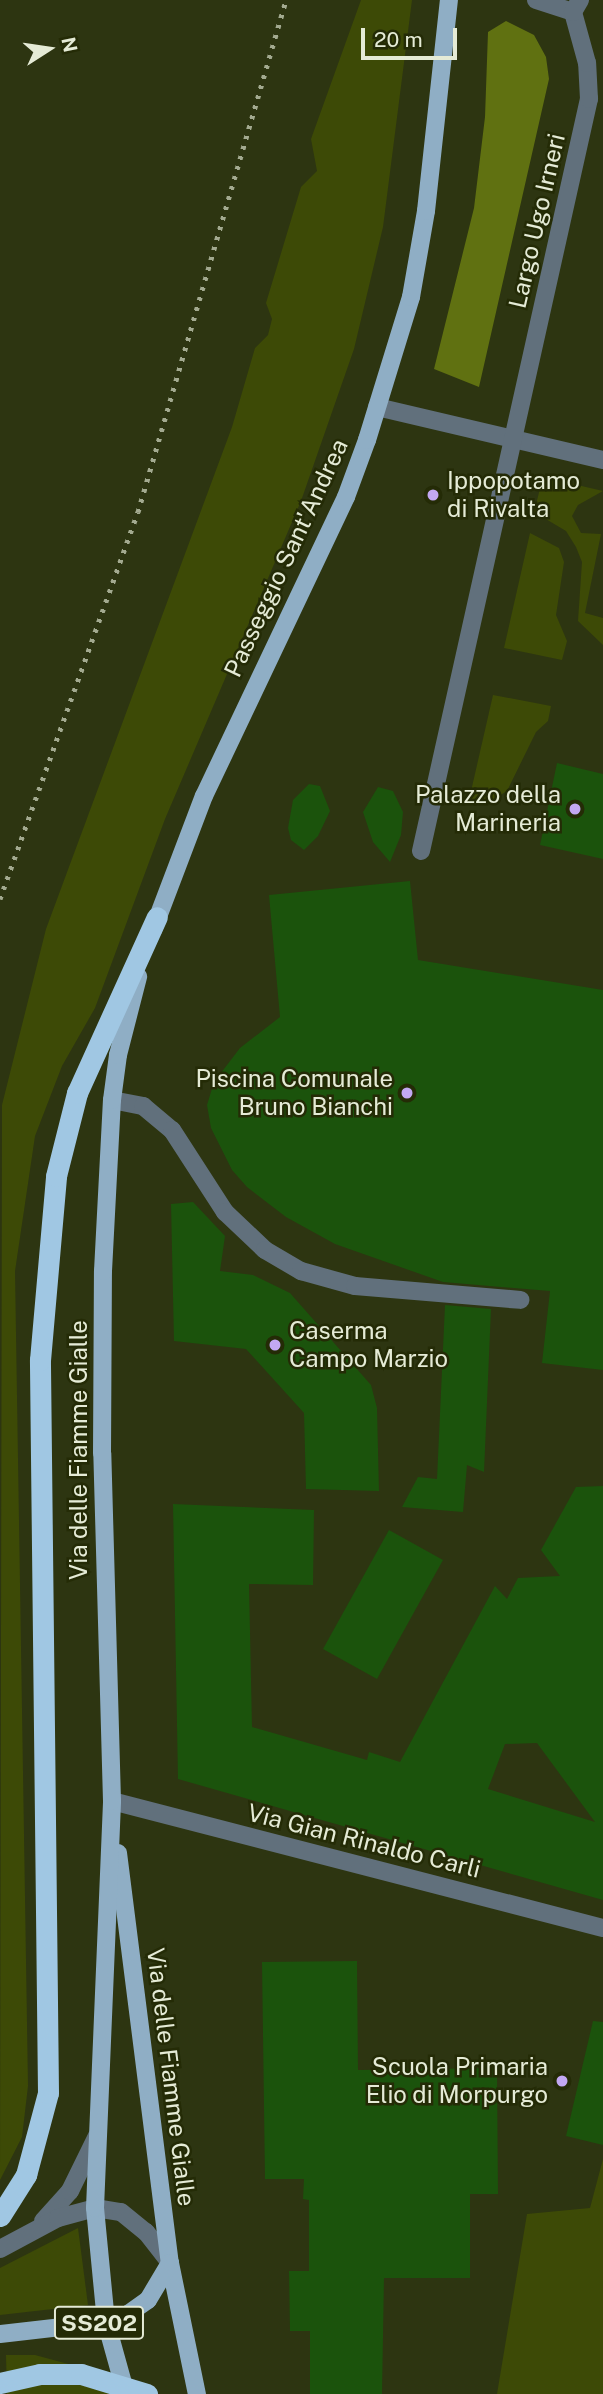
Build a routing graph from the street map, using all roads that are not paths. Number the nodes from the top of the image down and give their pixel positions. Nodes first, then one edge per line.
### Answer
1 (449, 0) edge
2 (536, 0) edge
3 (577, 6) edge
4 (377, 407) junction
5 (513, 439) junction
6 (603, 460) edge
7 (421, 851) dead end
8 (157, 918) junction
9 (112, 1100) junction
10 (520, 1300) dead end
11 (112, 1801) junction
12 (603, 1928) edge
13 (97, 2136) junction
14 (95, 2208) junction
15 (0, 2216) edge
16 (34, 2230) junction
17 (0, 2249) edge
18 (170, 2263) junction
19 (106, 2322) junction
20 (0, 2334) edge
21 (0, 2382) edge
22 (126, 2394) edge
23 (148, 2394) edge
24 (197, 2394) edge

1 - 4 main road, Passeggio Sant'Andrea
2 - 3 street, Largo Ugo Irneri
3 - 5 street, Largo Ugo Irneri
4 - 5 street
4 - 8 main road, Passeggio Sant'Andrea
5 - 6 street
5 - 7 street, Largo Ugo Irneri
8 - 9 main road, Via delle Fiamme Gialle
8 - 15 highway
9 - 10 street
9 - 11 main road, Via delle Fiamme Gialle
11 - 12 street, Via Gian Rinaldo Carli
11 - 13 main road, Via delle Fiamme Gialle
11 - 18 main road, Via delle Fiamme Gialle
13 - 14 main road, Via delle Fiamme Gialle
13 - 16 street
14 - 16 street
14 - 18 street, Via delle Fiamme Gialle
14 - 19 main road, Via delle Fiamme Gialle
16 - 17 street
18 - 19 main road, SS202
18 - 24 main road
19 - 20 main road, SS202
19 - 22 main road, Via delle Fiamme Gialle
21 - 23 highway, SS202, bridge

